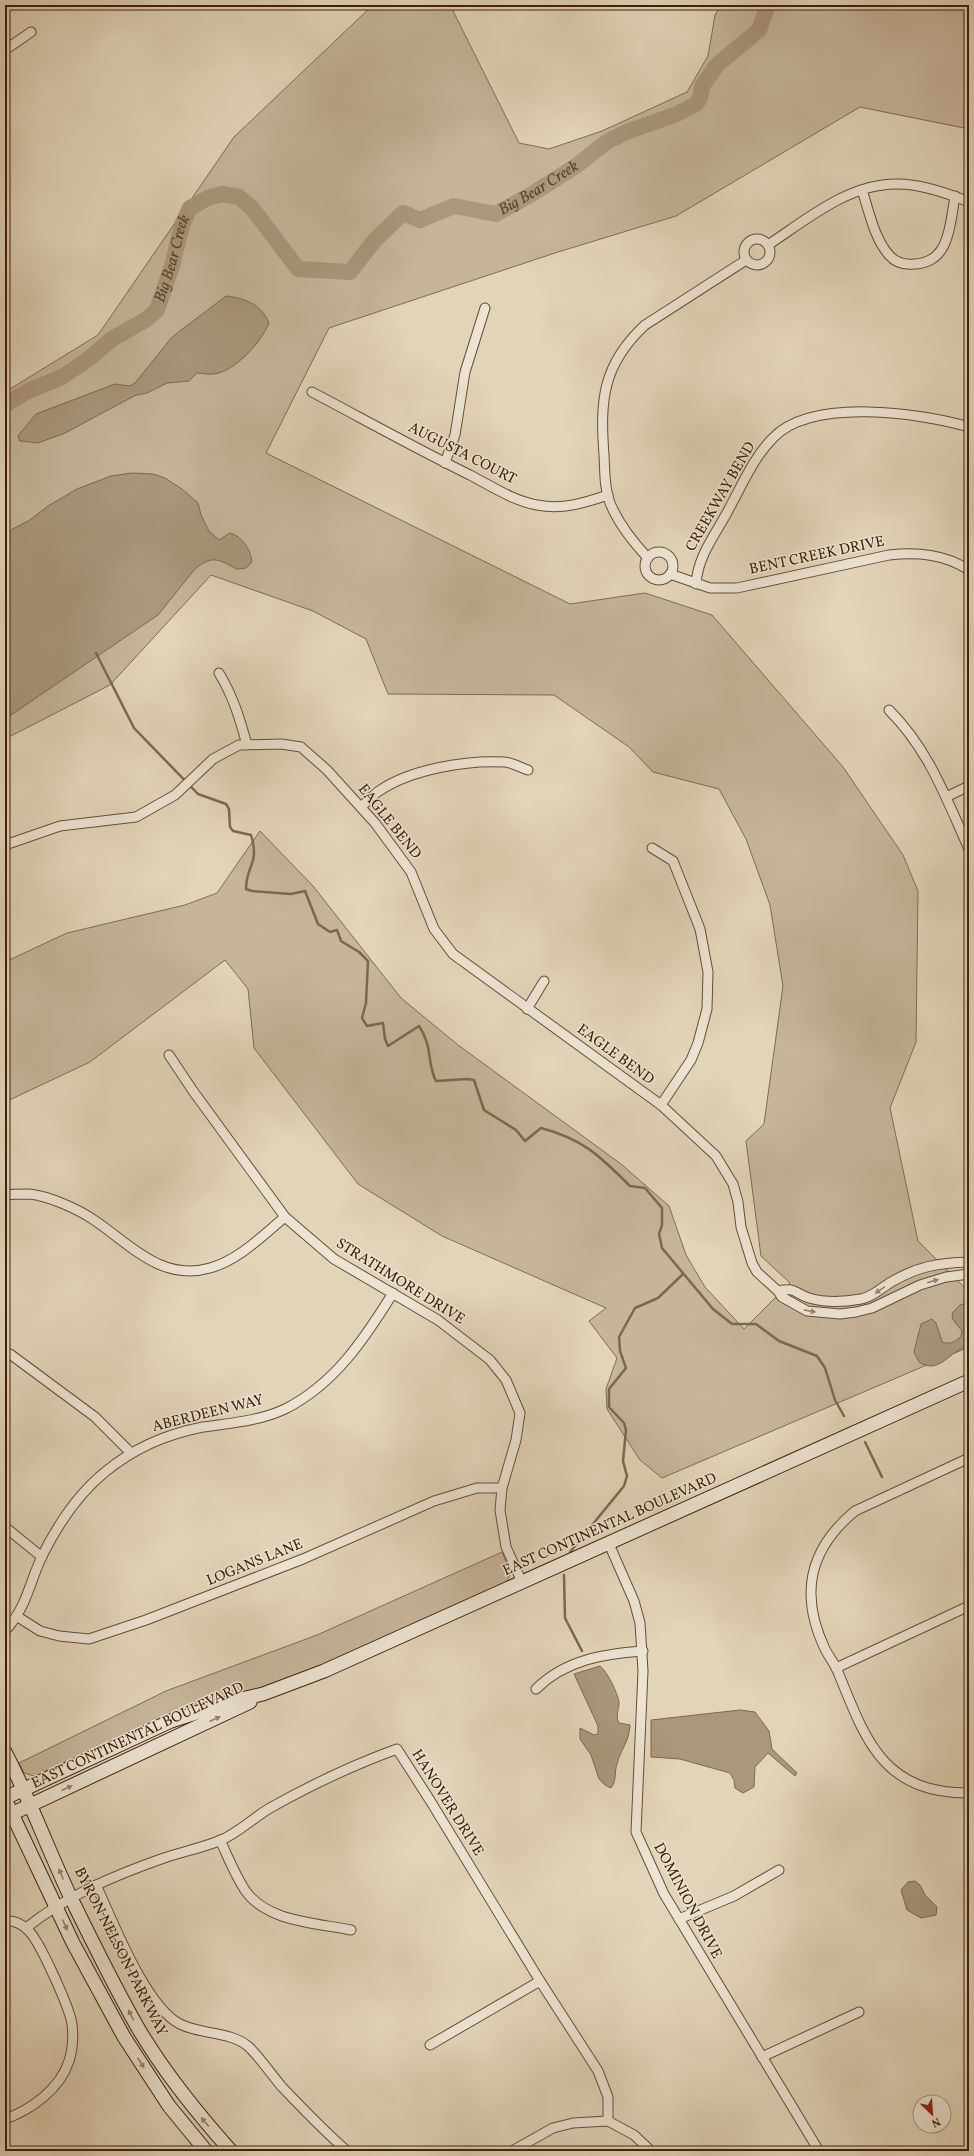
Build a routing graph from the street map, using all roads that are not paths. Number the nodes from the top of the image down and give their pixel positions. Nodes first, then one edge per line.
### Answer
1 (31, 32) dead end
2 (5, 50) edge
3 (862, 190) junction
4 (955, 196) junction
5 (969, 202) edge
6 (768, 245) junction
7 (746, 260) junction
8 (485, 308) dead end
9 (312, 392) dead end
10 (969, 427) edge
11 (445, 463) junction
12 (608, 495) junction
13 (648, 558) junction
14 (969, 570) edge
15 (670, 574) junction
16 (696, 584) junction
17 (219, 673) dead end
18 (889, 710) dead end
19 (247, 745) junction
20 (528, 770) dead end
21 (969, 786) edge
22 (946, 797) junction
23 (361, 807) junction
24 (5, 845) edge
25 (652, 848) dead end
26 (969, 849) edge
27 (544, 981) dead end
28 (527, 1009) junction
29 (169, 1055) dead end
30 (661, 1105) junction
31 (5, 1194) edge
32 (285, 1217) junction
33 (969, 1262) edge
34 (969, 1274) edge
35 (778, 1291) junction
36 (393, 1293) junction
37 (10, 1354) dead end
38 (969, 1381) edge
39 (130, 1452) junction
40 (969, 1458) edge
41 (502, 1488) junction
42 (5, 1527) edge
43 (609, 1544) junction
44 (42, 1557) junction
45 (522, 1582) junction
46 (969, 1606) edge
47 (18, 1617) junction
48 (5, 1631) edge
49 (642, 1651) junction
50 (836, 1668) junction
51 (536, 1689) dead end
52 (263, 1694) junction
53 (5, 1752) edge
54 (24, 1789) junction
55 (969, 1793) edge
56 (5, 1798) edge
57 (31, 1804) junction
58 (9, 1815) edge
59 (220, 1840) junction
60 (779, 1870) dead end
61 (96, 1885) junction
62 (71, 1898) junction
63 (56, 1906) junction
64 (679, 1919) junction
65 (5, 1921) edge
66 (26, 1928) junction
67 (351, 1930) dead end
68 (540, 1981) junction
69 (859, 2012) dead end
70 (430, 2045) dead end
71 (762, 2057) junction
72 (5, 2119) edge
73 (608, 2121) junction
74 (206, 2151) edge
75 (231, 2151) edge
76 (347, 2151) edge
77 (512, 2151) edge
78 (651, 2151) edge
79 (819, 2151) edge

1 - 2 street
3 - 4 street
3 - 4 street
3 - 6 street
4 - 5 street
6 - 7 street
6 - 7 street
7 - 12 street
8 - 11 street
9 - 11 street, AUGUSTA COURT
10 - 16 street, CREEKWAY BEND
11 - 12 street, AUGUSTA COURT
12 - 13 street
13 - 15 street
13 - 15 street
14 - 16 street, BENT CREEK DRIVE
15 - 16 street, BENT CREEK DRIVE
17 - 19 street
18 - 22 street
19 - 23 street, EAGLE BEND
19 - 24 street, EAGLE BEND
20 - 23 street
21 - 22 street
22 - 26 street
23 - 28 street, EAGLE BEND
25 - 30 street
27 - 28 street
28 - 30 street, EAGLE BEND
29 - 32 street, STRATHMORE DRIVE
30 - 35 street, EAGLE BEND
31 - 32 street
32 - 36 street, STRATHMORE DRIVE
33 -> 35 street
35 -> 34 street, EAGLE BEND
36 - 39 street, ABERDEEN WAY
36 - 41 street, STRATHMORE DRIVE
37 - 39 street
38 - 43 main road, EAST CONTINENTAL BOULEVARD
39 - 44 street, ABERDEEN WAY
40 - 50 street
41 - 45 street, STRATHMORE DRIVE
41 - 47 street, LOGANS LANE
42 - 44 street
43 - 45 main road, EAST CONTINENTAL BOULEVARD
43 - 49 street, DOMINION DRIVE
44 - 47 street, ABERDEEN WAY
45 - 52 main road, EAST CONTINENTAL BOULEVARD
46 - 50 street
47 - 48 street, ABERDEEN WAY
49 - 51 street
49 - 64 street, DOMINION DRIVE
50 - 55 street
52 - 54 main road, EAST CONTINENTAL BOULEVARD
57 -> 52 main road, EAST CONTINENTAL BOULEVARD
53 - 54 main road, BYRON NELSON PARKWAY
54 - 56 main road, EAST CONTINENTAL BOULEVARD
54 - 57 main road, BYRON NELSON PARKWAY
56 - 58 main road
57 - 58 main road, EAST CONTINENTAL BOULEVARD
62 -> 57 main road, BYRON NELSON PARKWAY
58 - 63 main road
59 - 61 street, HANOVER DRIVE
59 - 67 street
59 - 68 street, HANOVER DRIVE
60 - 64 street
61 - 62 street, HANOVER DRIVE
61 - 76 street
62 - 63 street, HANOVER DRIVE
75 -> 62 main road, BYRON NELSON PARKWAY
63 - 66 street, HANOVER DRIVE
63 -> 74 main road
64 - 71 street, DOMINION DRIVE
65 - 66 street
66 - 72 street
68 - 70 street
68 - 73 street, HANOVER DRIVE
69 - 71 street
71 - 79 street, DOMINION DRIVE
73 - 77 street
73 - 78 street

